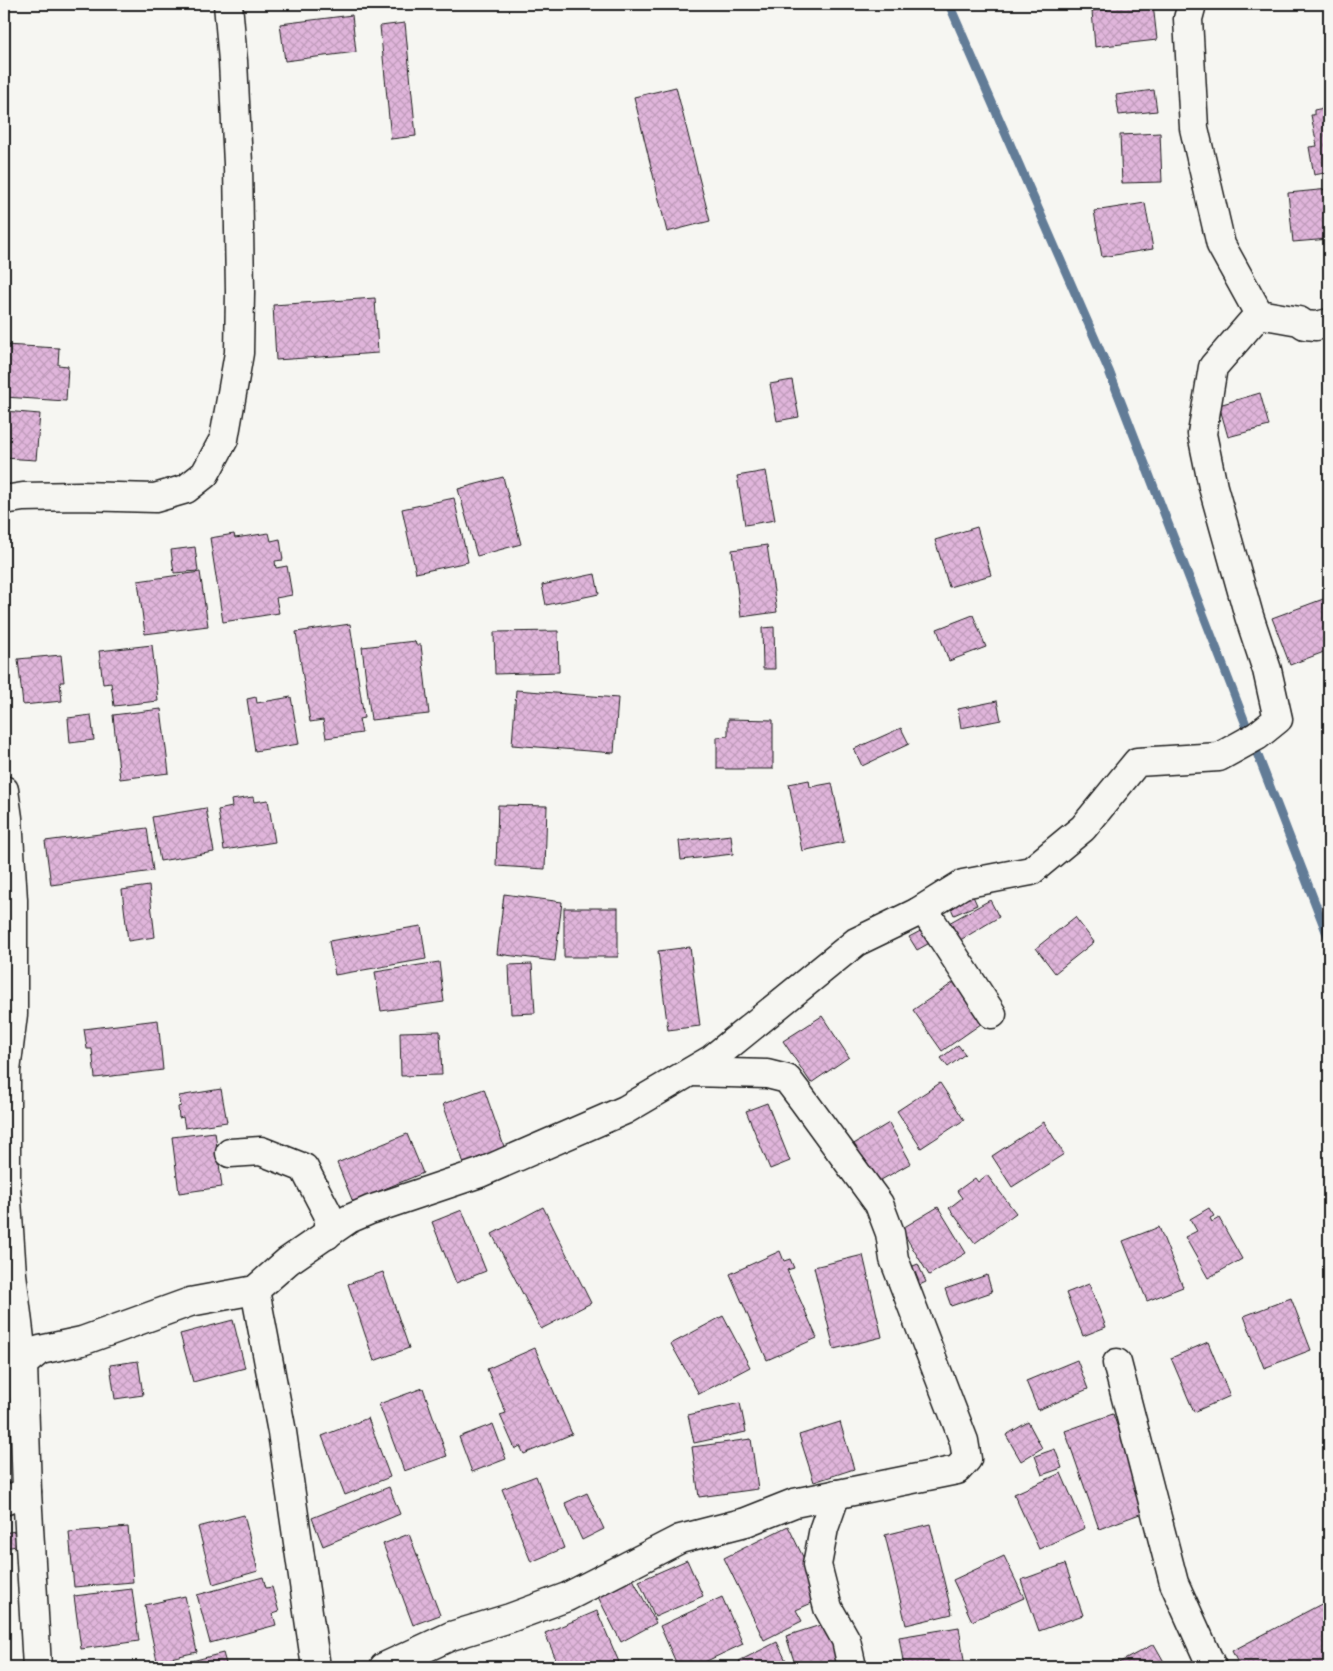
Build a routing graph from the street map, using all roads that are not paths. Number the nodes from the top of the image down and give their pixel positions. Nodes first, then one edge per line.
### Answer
1 (228, 4) edge
2 (1192, 4) edge
3 (1259, 314) junction
4 (1329, 323) edge
5 (4, 500) edge
6 (4, 790) edge
7 (918, 912) junction
8 (9, 1014) edge
9 (992, 1014) dead end
10 (691, 1072) junction
11 (230, 1153) dead end
12 (5, 1186) edge
13 (327, 1235) junction
14 (255, 1290) junction
15 (1117, 1363) dead end
16 (23, 1364) junction
17 (836, 1494) junction
18 (15, 1496) edge
19 (37, 1667) edge
20 (316, 1667) edge
21 (388, 1667) edge
22 (852, 1667) edge
23 (1212, 1667) edge

1 - 5 street
2 - 3 street
3 - 4 street
3 - 7 street
6 - 8 street
7 - 9 street
7 - 10 street
8 - 12 street
10 - 13 street
10 - 17 street
11 - 13 street
12 - 16 street
13 - 14 street
14 - 16 street
14 - 20 street
15 - 23 street
16 - 18 street
17 - 21 street
17 - 22 street
18 - 19 street

